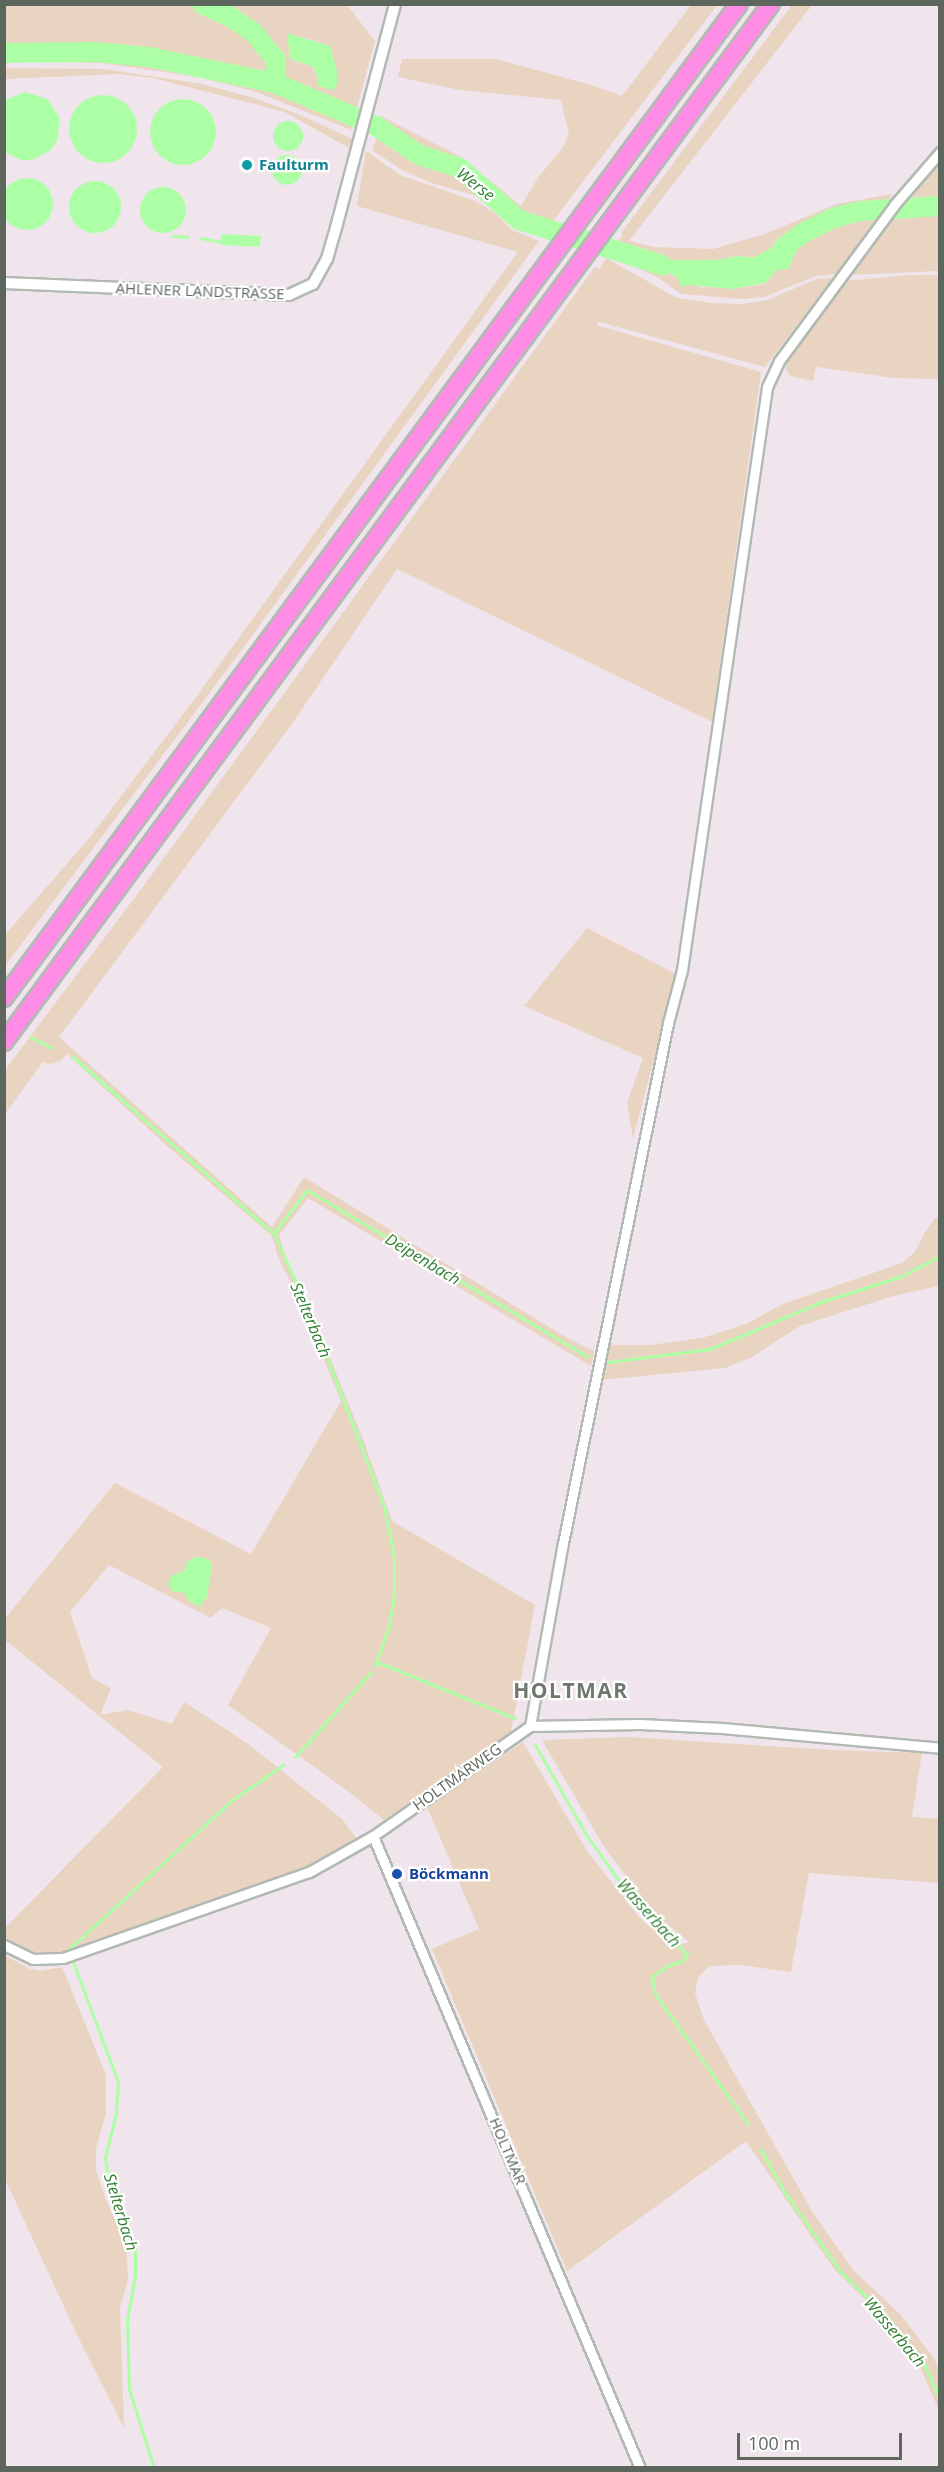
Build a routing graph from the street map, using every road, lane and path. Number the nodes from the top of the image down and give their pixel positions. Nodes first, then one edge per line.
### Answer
1 (395, 4) edge
2 (739, 4) edge
3 (771, 4) edge
4 (939, 152) edge
5 (4, 283) edge
6 (4, 998) edge
7 (4, 1042) edge
8 (530, 1726) junction
9 (939, 1748) edge
10 (373, 1836) junction
11 (4, 1945) edge
12 (640, 2468) edge

1 - 5 street, AHLENER LANDSTRASSE
2 - 6 highway
3 - 7 highway
4 - 8 street
8 - 9 street
8 - 10 street, HOLTMARWEG
10 - 11 street, HOLTMARWEG
10 - 12 street, HOLTMAR

